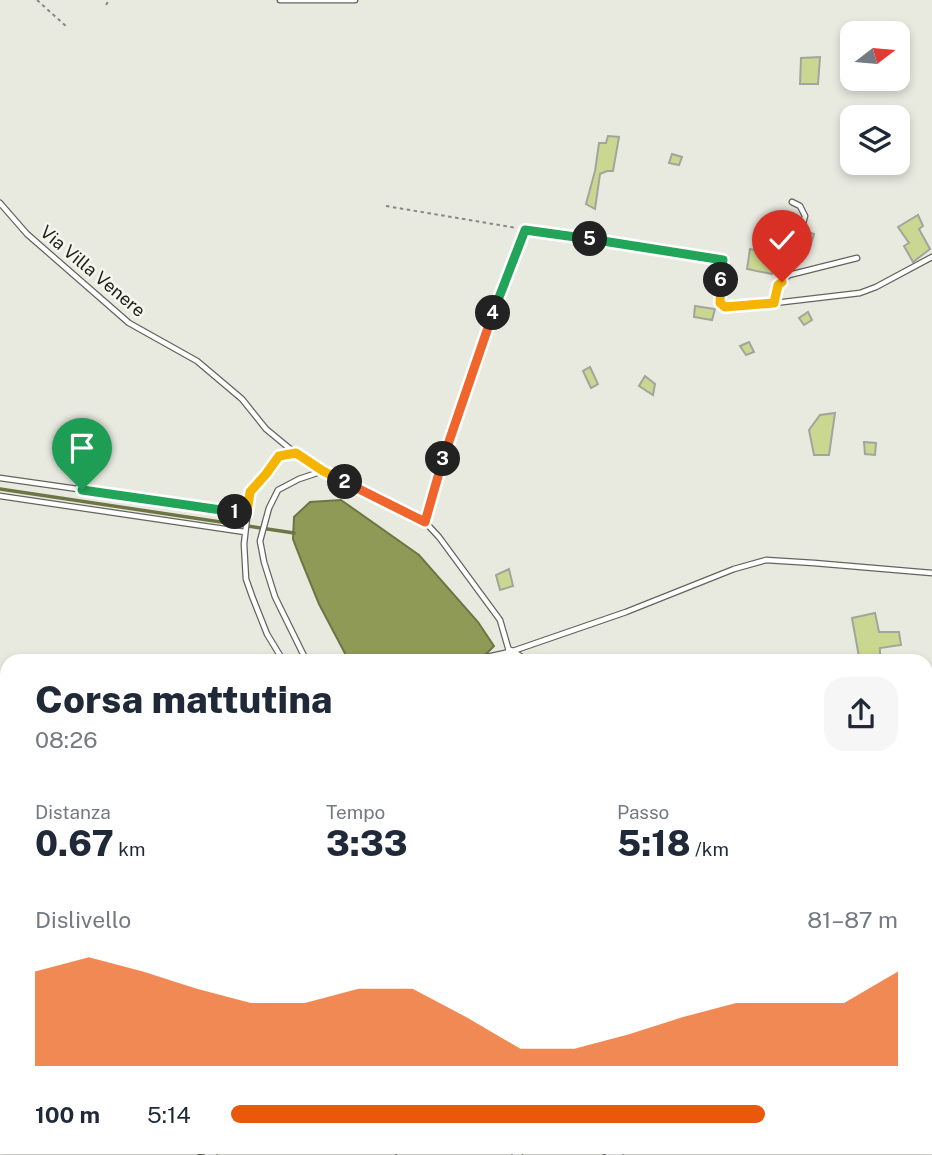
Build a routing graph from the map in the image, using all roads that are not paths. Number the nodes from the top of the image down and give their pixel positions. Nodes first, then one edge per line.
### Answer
1 (280, 0) edge
2 (355, 0) edge
3 (0, 202) edge
4 (792, 202) dead end
5 (932, 257) edge
6 (857, 258) dead end
7 (789, 275) junction
8 (774, 303) junction
9 (296, 453) junction
10 (323, 471) junction
11 (0, 478) edge
12 (0, 496) edge
13 (247, 513) junction
14 (425, 522) junction
15 (245, 531) junction
16 (932, 573) edge
17 (510, 652) junction
18 (279, 654) edge
19 (303, 654) edge
20 (501, 654) edge
21 (513, 654) edge

1 - 2 lane
3 - 9 lane, Via Villa Venere
4 - 7 lane
5 - 8 lane
6 - 7 lane
7 - 8 lane
8 - 14 lane
9 - 10 lane, Via Villa Venere
9 - 13 lane
10 - 14 lane, Via Villa Venere
10 - 19 lane
11 - 13 lane
12 - 15 lane
13 - 15 lane
14 - 17 lane, Via Villa Venere
15 - 18 lane
16 - 17 lane
17 - 20 lane
17 - 21 street

